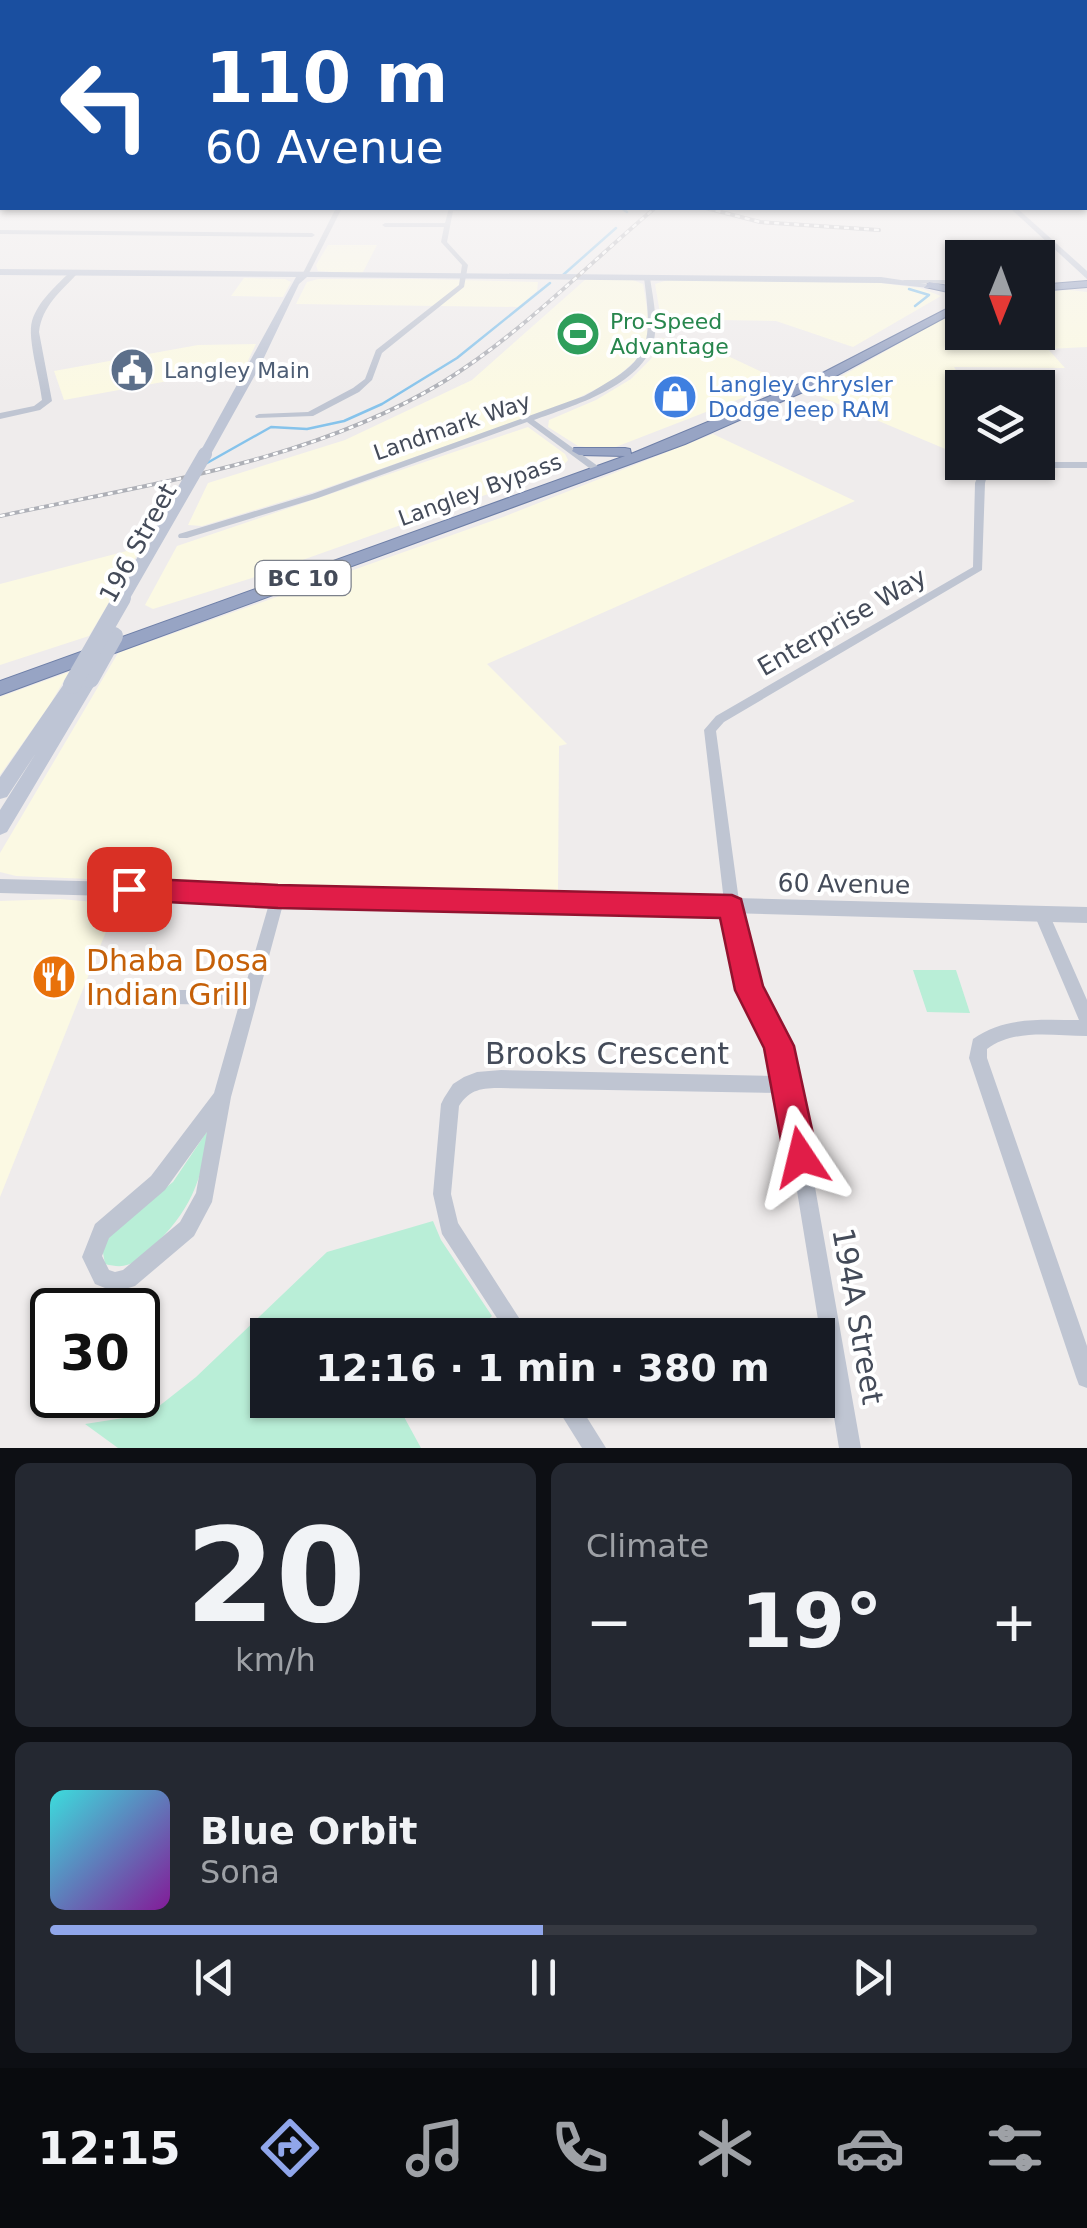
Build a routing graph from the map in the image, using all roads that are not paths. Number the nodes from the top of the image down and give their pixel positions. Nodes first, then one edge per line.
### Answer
1 (312, 259) edge
2 (460, 259) edge
3 (1066, 259) edge
4 (1068, 259) edge
5 (306, 270) junction
6 (0, 272) edge
7 (74, 273) junction
8 (464, 276) junction
9 (647, 278) junction
10 (1086, 278) edge
11 (872, 280) junction
12 (904, 281) junction
13 (945, 282) edge
14 (945, 283) edge
15 (1068, 283) junction
16 (1055, 284) edge
17 (927, 286) junction
18 (945, 290) edge
19 (945, 295) edge
20 (945, 307) edge
21 (945, 307) edge
22 (0, 416) edge
23 (258, 416) dead end
24 (530, 421) junction
25 (575, 452) junction
26 (625, 452) junction
27 (1087, 465) edge
28 (598, 467) junction
29 (566, 474) junction
30 (183, 536) dead end
31 (0, 674) edge
32 (81, 682) junction
33 (0, 688) edge
34 (0, 792) edge
35 (0, 828) edge
36 (0, 886) edge
37 (278, 897) junction
38 (732, 907) junction
39 (1042, 914) junction
40 (1087, 915) edge
41 (170, 997) dead end
42 (252, 998) junction
43 (1087, 1018) edge
44 (1087, 1028) edge
45 (788, 1085) junction
46 (222, 1097) junction
47 (509, 1318) edge
48 (1087, 1377) edge
49 (576, 1418) edge
50 (595, 1448) edge
51 (850, 1448) edge

1 - 5 street, 196 Street
2 - 8 street
3 - 10 main road
4 - 10 main road
5 - 7 main road
5 - 8 main road
5 - 32 main road, 196 Street, bridge
6 - 7 main road
7 - 22 street
8 - 9 main road
8 - 23 street
9 - 11 main road
9 - 24 street, Landmark Way
10 - 15 highway
10 - 15 highway
11 - 12 main road
11 - 17 main road
12 - 13 street
12 - 17 main road
14 - 17 street
15 - 16 highway
17 - 18 highway
17 - 19 highway
20 - 26 highway, Langley Bypass / BC 10
21 - 28 highway, Langley Bypass / BC 10
24 - 25 street
24 - 30 street, Landmark Way
25 - 26 highway
25 - 28 street
25 - 29 highway
26 - 28 highway, Langley Bypass / BC 10
27 - 38 street, Enterprise Way
28 - 29 highway, Langley Bypass / BC 10
28 - 33 highway, Langley Bypass / BC 10
29 - 31 highway, Langley Bypass / BC 10
32 - 34 main road, 196 Street
32 - 35 main road, 196 Street
36 - 37 street, 60 Avenue
37 - 38 street, 60 Avenue
37 - 42 street
38 - 39 street, 60 Avenue
38 - 45 street, 194A Street
39 - 40 street, 60 Avenue
39 - 43 street
41 - 42 street
42 - 46 street
44 - 48 street
45 - 47 street, Brooks Crescent
45 - 51 street, 194A Street
46 - 46 street
49 - 50 street

